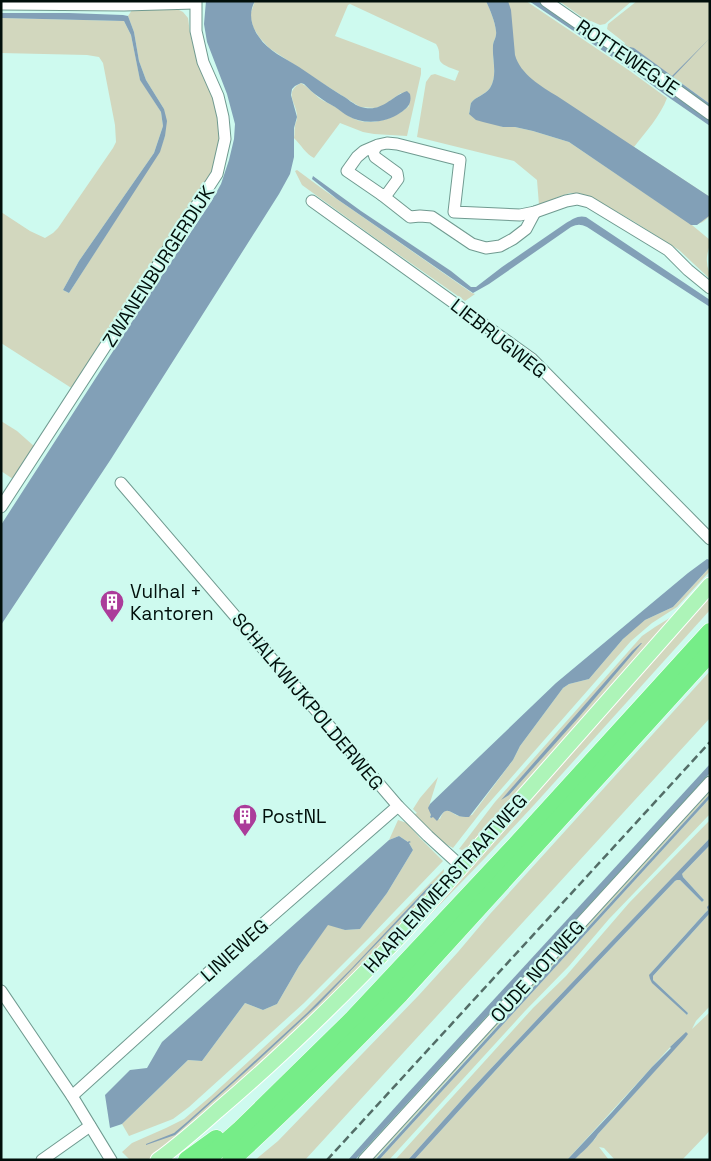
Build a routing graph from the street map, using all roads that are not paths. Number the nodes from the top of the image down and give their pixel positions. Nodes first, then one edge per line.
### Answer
1 (546, 1) edge
2 (196, 2) edge
3 (1, 4) edge
4 (710, 114) edge
5 (378, 145) junction
6 (382, 195) junction
7 (312, 201) dead end
8 (454, 212) junction
9 (535, 212) junction
10 (432, 217) junction
11 (710, 288) edge
12 (121, 482) dead end
13 (1, 508) edge
14 (710, 539) edge
15 (710, 585) edge
16 (710, 632) edge
17 (710, 653) edge
18 (710, 782) edge
19 (398, 806) junction
20 (462, 867) junction
21 (1, 991) edge
22 (72, 1096) junction
23 (268, 1103) junction
24 (90, 1126) junction
25 (42, 1160) edge
26 (111, 1160) edge
27 (158, 1160) edge
28 (186, 1160) edge
29 (206, 1160) edge
30 (231, 1160) edge
31 (364, 1160) edge

1 - 4 street, ROTTEWEGJE
2 - 3 street
2 - 13 street, ZWANENBURGERDIJK
5 - 6 street
5 - 6 street
5 - 8 street
6 - 10 street
7 - 14 street, LIEBRUGWEG
8 - 9 street
8 - 10 street
9 - 10 street
9 - 11 street
12 - 19 street, SCHALKWIJKPOLDERWEG
15 - 20 main road, HAARLEMMERSTRAATWEG
16 - 23 highway
17 - 30 highway
18 - 31 street, OUDE NOTWEG
19 - 20 street, SCHALKWIJKPOLDERWEG
19 - 22 street, LINIEWEG
20 - 27 main road, HAARLEMMERSTRAATWEG
21 - 22 street
22 - 24 street
23 - 28 highway
23 - 29 highway
24 - 25 street
24 - 26 street

